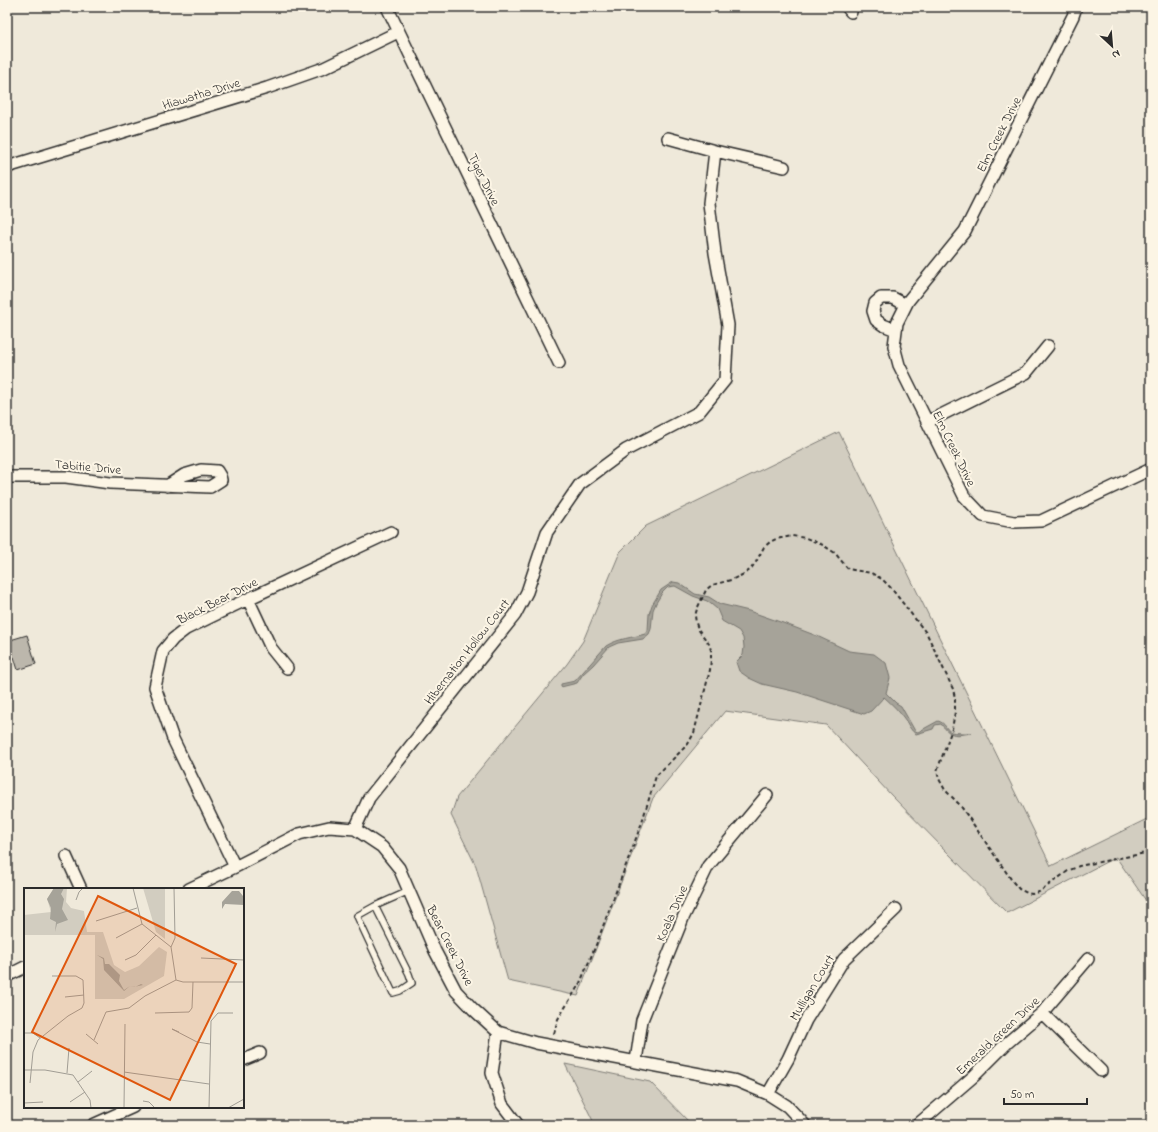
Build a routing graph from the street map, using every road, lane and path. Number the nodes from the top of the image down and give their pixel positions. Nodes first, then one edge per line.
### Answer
1 (386, 7) edge
2 (1076, 7) edge
3 (398, 32) junction
4 (668, 138) dead end
5 (715, 151) junction
6 (7, 167) edge
7 (784, 167) dead end
8 (906, 305) junction
9 (896, 330) junction
10 (1048, 346) dead end
11 (559, 363) dead end
12 (927, 422) junction
13 (1151, 469) edge
14 (7, 478) edge
15 (167, 486) dead end
16 (391, 532) dead end
17 (248, 599) junction
18 (288, 668) dead end
19 (768, 795) dead end
20 (355, 829) junction
21 (1151, 852) edge
22 (66, 856) dead end
23 (235, 867) junction
24 (81, 888) edge
25 (191, 888) edge
26 (409, 891) junction
27 (375, 906) junction
28 (896, 909) dead end
29 (1088, 958) dead end
30 (24, 968) edge
31 (7, 976) edge
32 (1042, 1013) junction
33 (498, 1032) junction
34 (554, 1034) dead end
35 (260, 1053) dead end
36 (244, 1060) edge
37 (636, 1061) junction
38 (1101, 1071) dead end
39 (768, 1094) junction
40 (131, 1108) edge
41 (93, 1125) edge
42 (518, 1125) edge
43 (805, 1125) edge
44 (917, 1125) edge

1 - 3 street, Tiger Drive
2 - 8 street, Elm Creek Drive
3 - 6 street, Hiawatha Drive
3 - 11 street, Tiger Drive
4 - 5 street
5 - 7 street
5 - 20 street, Hibernation Hollow Court
8 - 9 street, Elm Creek Drive
8 - 9 street
9 - 12 street, Elm Creek Drive
10 - 12 street
12 - 13 street, Elm Creek Drive
14 - 15 street, Tabitie Drive
16 - 17 street, Black Bear Drive
17 - 18 street
17 - 23 street, Black Bear Drive
19 - 37 street, Koala Drive
20 - 23 street, Bear Creek Drive
20 - 26 street, Bear Creek Drive
21 - 34 path
22 - 24 street
23 - 25 street, Bear Creek Drive
26 - 27 lane
26 - 33 street, Bear Creek Drive
27 - 27 lane
28 - 39 street, Mulligan Court
29 - 32 street, Emerald Green Drive
30 - 31 street
32 - 38 street
32 - 44 street, Emerald Green Drive
33 - 37 street, Bear Creek Drive
33 - 42 street
35 - 36 street
37 - 39 street, Bear Creek Drive
39 - 43 street, Bear Creek Drive
40 - 41 street

